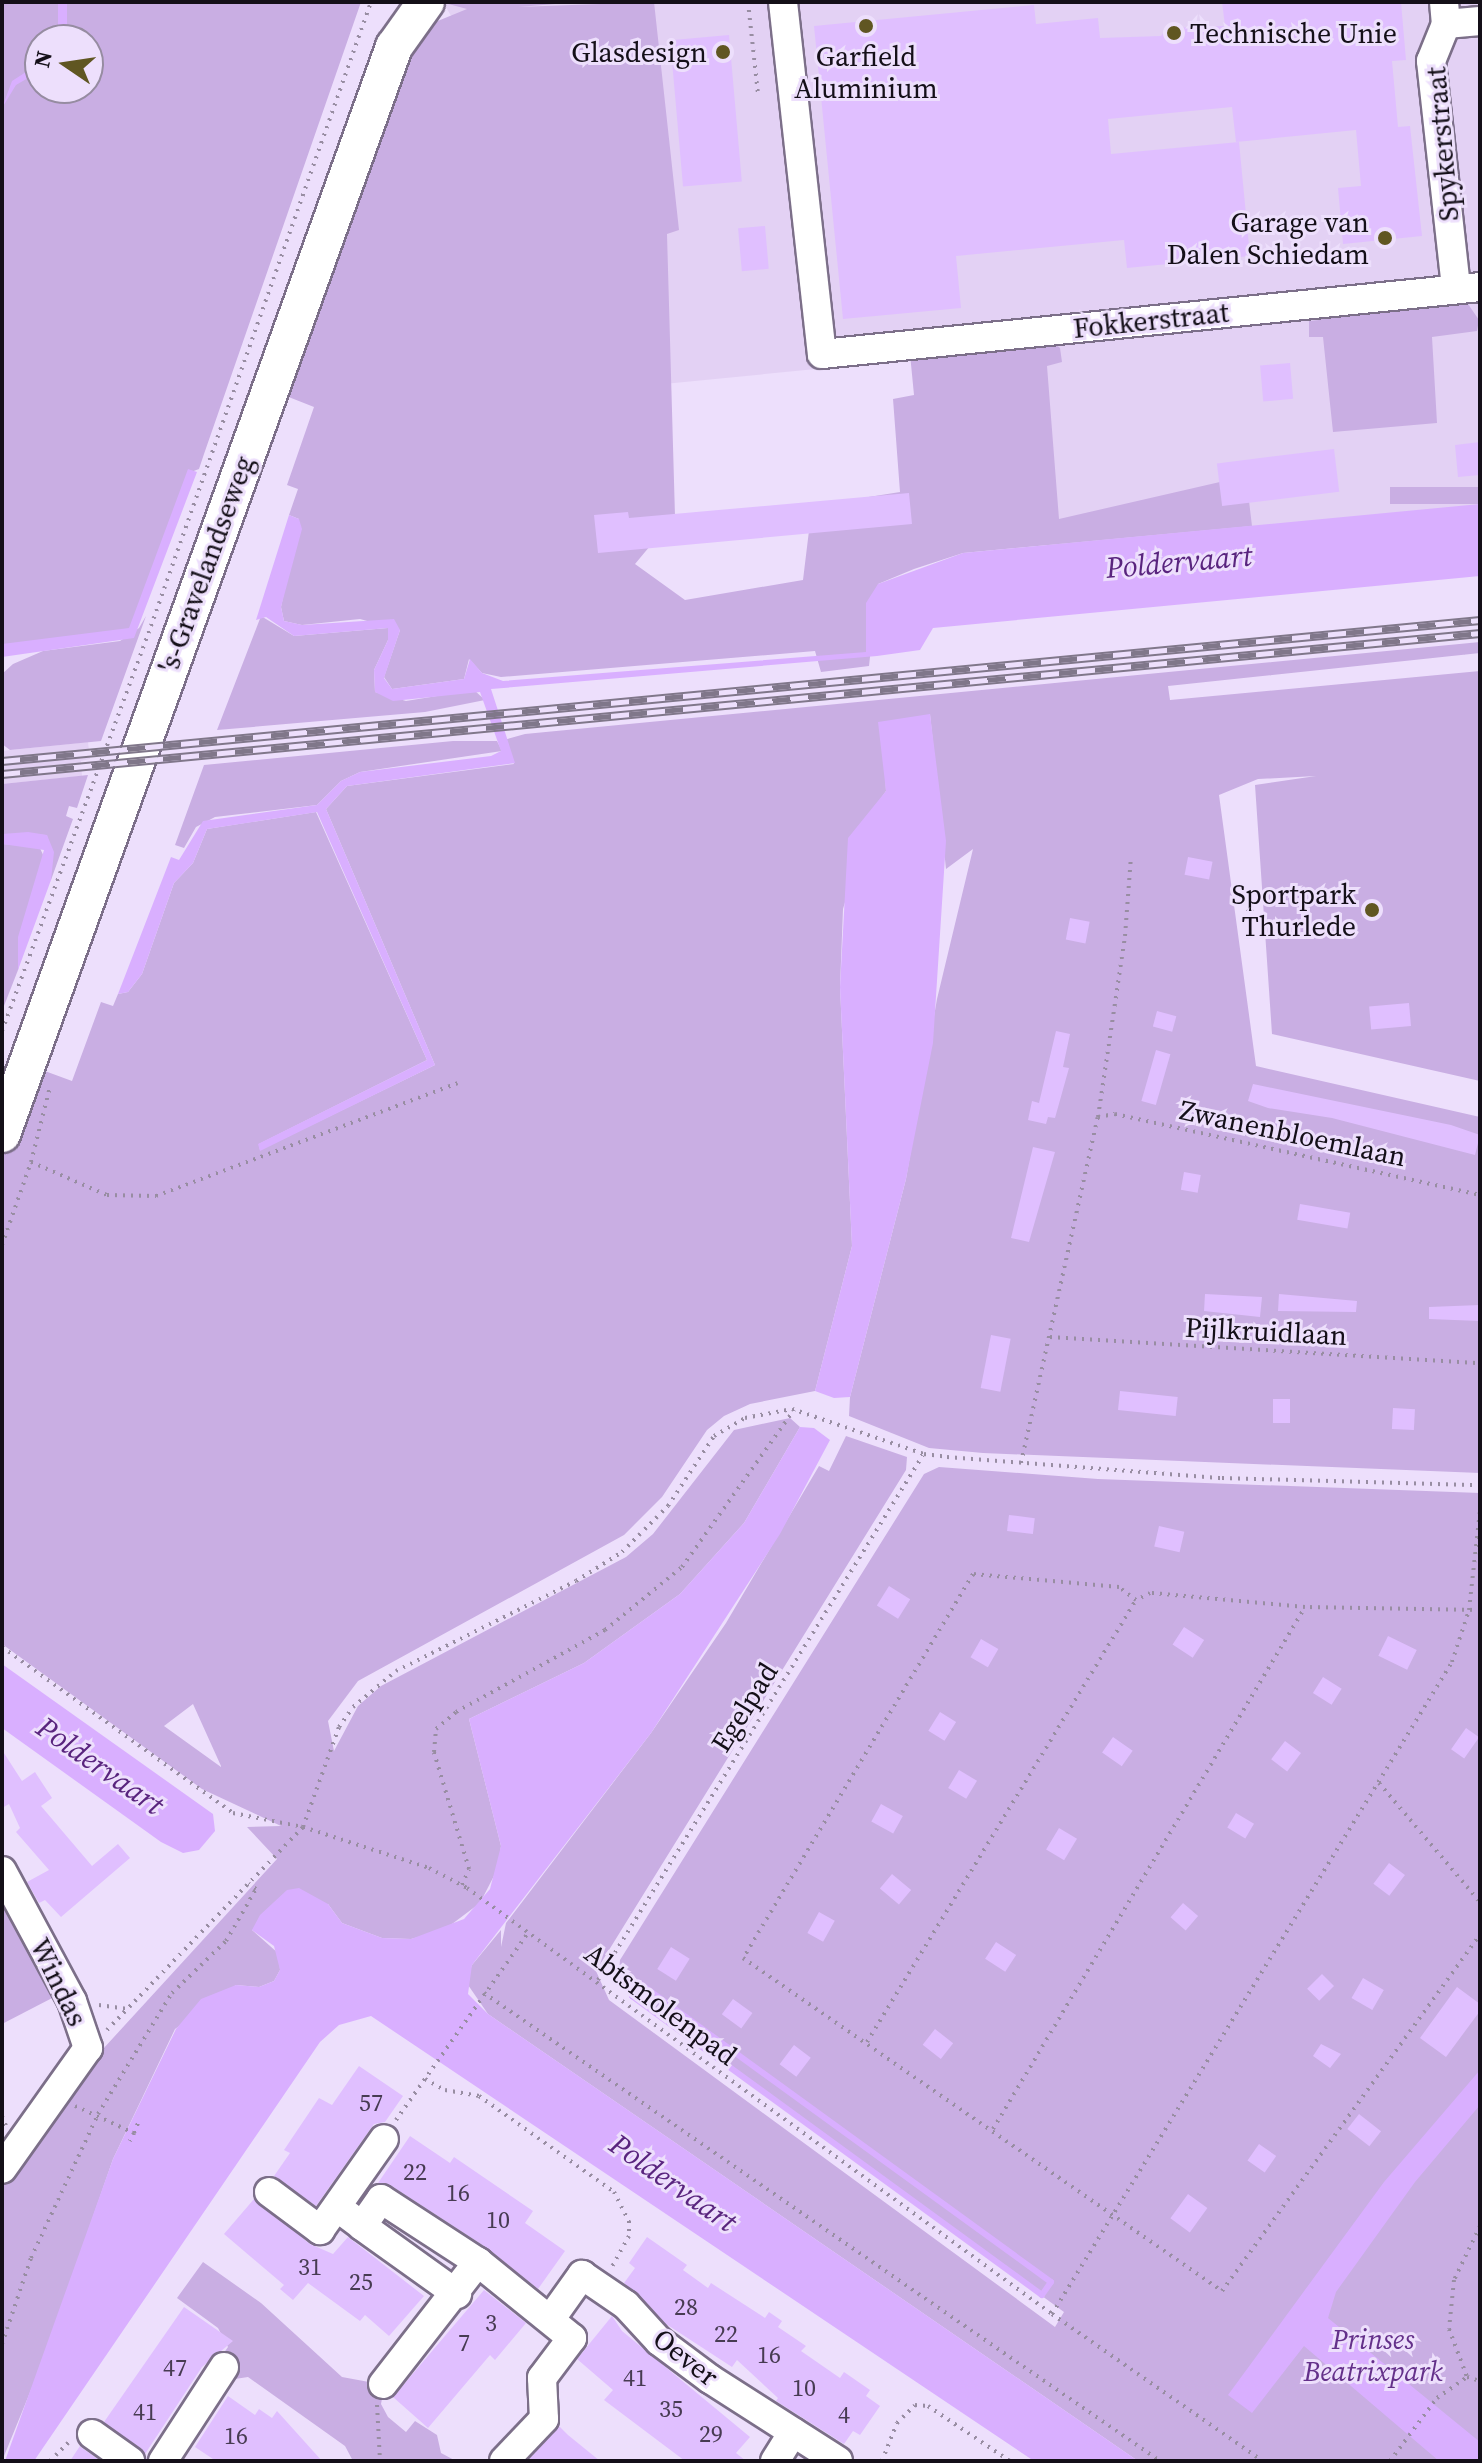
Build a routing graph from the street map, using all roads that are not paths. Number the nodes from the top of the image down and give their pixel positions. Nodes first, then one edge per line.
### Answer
1 (392, 2) edge
2 (426, 2) edge
3 (783, 2) edge
4 (1445, 13) edge
5 (1480, 21) edge
6 (1468, 287) edge
7 (2, 1082) edge
8 (2, 1134) edge
9 (2, 1871) edge
10 (384, 2139) road end
11 (2, 2169) edge
12 (269, 2192) dead end
13 (337, 2207) junction
14 (362, 2226) junction
15 (478, 2262) junction
16 (457, 2294) junction
17 (552, 2317) junction
18 (224, 2367) dead end
19 (383, 2384) road end
20 (793, 2432) junction
21 (92, 2434) dead end
22 (168, 2459) edge
23 (130, 2461) edge
24 (504, 2461) edge
25 (775, 2461) edge
26 (838, 2461) edge

1 - 7 main road, 's-Gravelandseweg
2 - 8 main road, 's-Gravelandseweg
3 - 6 street, Fokkerstraat
4 - 5 street
4 - 6 street, Spykerstraat
9 - 11 street, Windas
10 - 13 street
12 - 13 street
13 - 14 street
14 - 15 street
14 - 16 street
15 - 16 street
15 - 17 street
16 - 19 street
17 - 20 street, Oever
17 - 24 street
18 - 22 street
20 - 25 street
20 - 26 street, Oever
21 - 23 street

